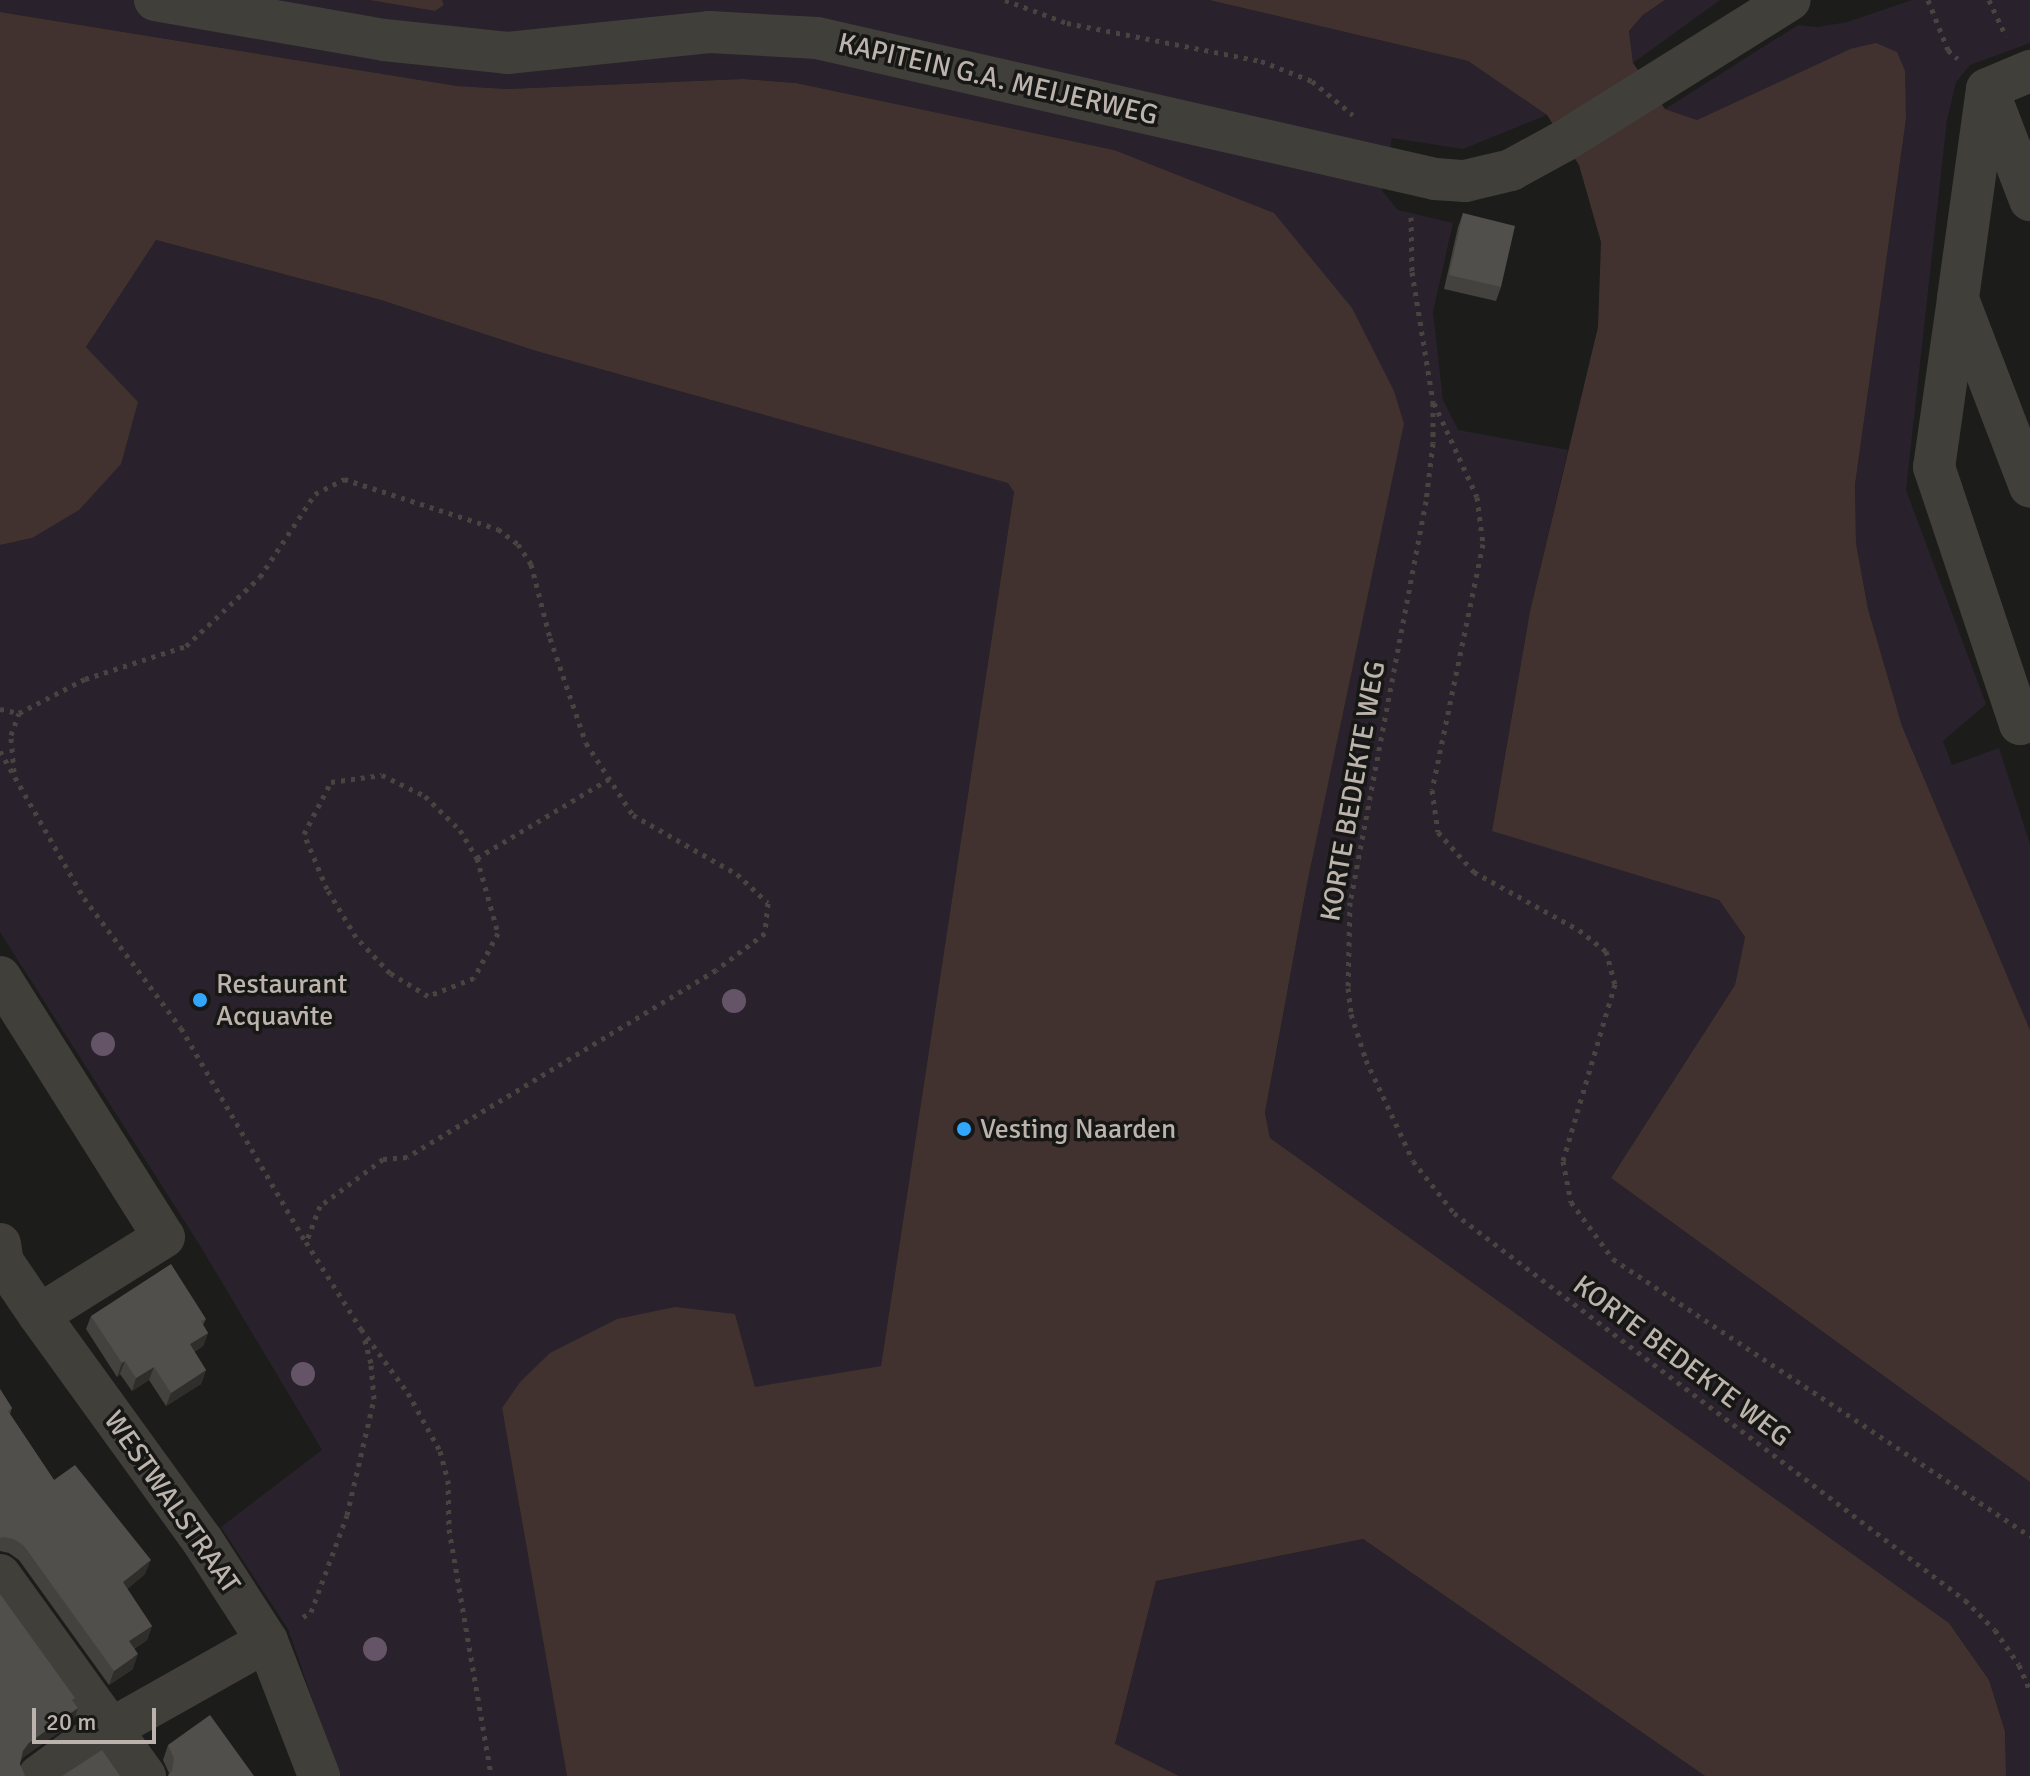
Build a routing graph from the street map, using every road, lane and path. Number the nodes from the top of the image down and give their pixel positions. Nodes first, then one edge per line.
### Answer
1 (155, 0) edge
2 (1005, 0) edge
3 (1790, 0) edge
4 (1928, 0) edge
5 (2030, 71) edge
6 (1987, 89) junction
7 (1362, 122) dead end
8 (1410, 174) junction
9 (2030, 200) edge
10 (1958, 299) junction
11 (1433, 402) junction
12 (2030, 487) edge
13 (0, 709) edge
14 (19, 713) junction
15 (2030, 720) edge
16 (0, 751) edge
17 (14, 773) junction
18 (609, 779) junction
19 (477, 858) junction
20 (0, 977) edge
21 (306, 1242) junction
22 (1, 1257) edge
23 (39, 1315) junction
24 (361, 1329) junction
25 (2030, 1536) edge
26 (0, 1575) edge
27 (267, 1641) junction
28 (2030, 1691) edge
29 (113, 1731) junction
30 (39, 1776) edge
31 (145, 1776) edge
32 (319, 1776) edge
33 (491, 1776) edge

1 - 8 street, KAPITEIN G.A. MEIJERWEG
2 - 7 path
3 - 8 street, KAPITEIN G.A. MEIJERWEG
4 - 6 path
5 - 6 street
6 - 9 street
6 - 10 street
8 - 11 path, KORTE BEDEKTE WEG
10 - 12 street
10 - 15 street
11 - 25 path
11 - 28 path, KORTE BEDEKTE WEG
13 - 14 path
14 - 17 path
14 - 18 path
16 - 17 path
17 - 21 path
18 - 19 path
18 - 21 path
19 - 19 path
20 - 23 street
21 - 24 path
22 - 23 street, WESTWALSTRAAT
23 - 27 street, WESTWALSTRAAT
24 - 27 path
24 - 33 path
26 - 29 street
27 - 29 street
27 - 32 street, WESTWALSTRAAT
29 - 30 street
29 - 31 street

